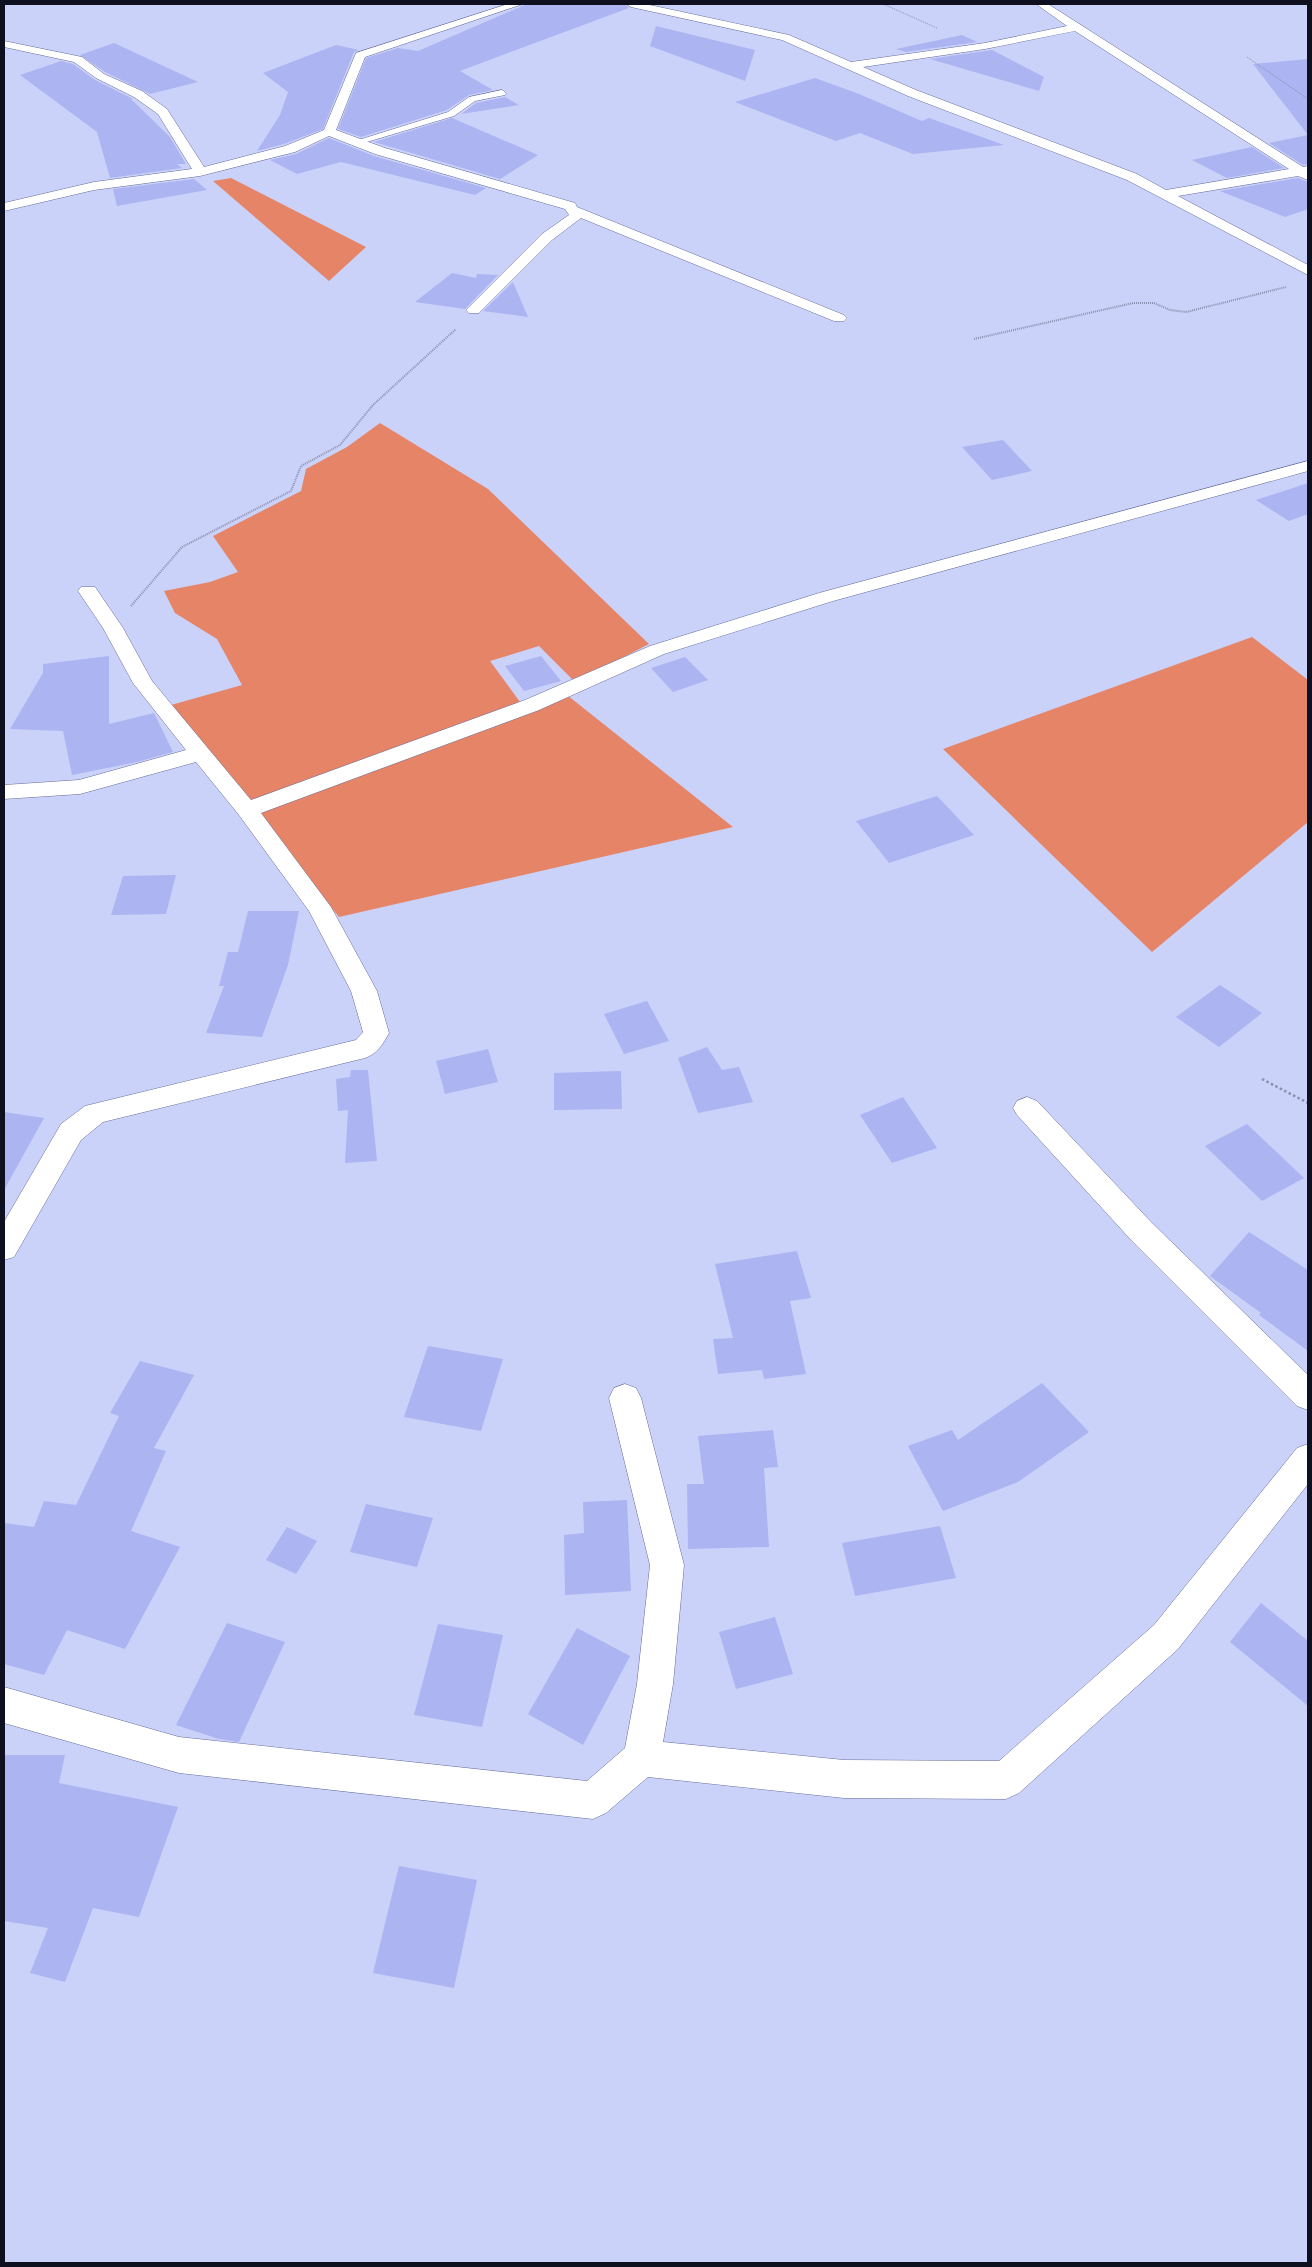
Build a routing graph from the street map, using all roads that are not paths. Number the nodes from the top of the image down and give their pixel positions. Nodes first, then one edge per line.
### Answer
1 (518, 4) edge
2 (632, 4) edge
3 (1042, 4) edge
4 (1079, 27) junction
5 (4, 44) edge
6 (848, 66) junction
7 (502, 93) dead end
8 (329, 132) junction
9 (357, 142) junction
10 (200, 172) junction
11 (1306, 172) edge
12 (1165, 194) junction
13 (4, 207) edge
14 (572, 210) junction
15 (1308, 271) edge
16 (474, 310) road end
17 (839, 318) dead end
18 (1308, 466) edge
19 (88, 591) dead end
20 (201, 753) junction
21 (4, 792) edge
22 (247, 810) junction
23 (1027, 1108) dead end
24 (4, 1248) edge
25 (1308, 1396) edge
26 (625, 1398) dead end
27 (1308, 1460) edge
28 (4, 1705) edge
29 (642, 1758) junction

1 - 8 street
2 - 6 street
3 - 4 street
4 - 6 street
4 - 11 street
5 - 10 street
6 - 12 street
7 - 9 lane
8 - 9 street
8 - 10 street
9 - 14 street
10 - 13 street
11 - 12 street
12 - 15 street
14 - 16 street
14 - 17 street
18 - 22 street
19 - 20 street
20 - 21 street
20 - 22 street
22 - 24 street
23 - 25 street
26 - 29 street
27 - 29 street
28 - 29 street

